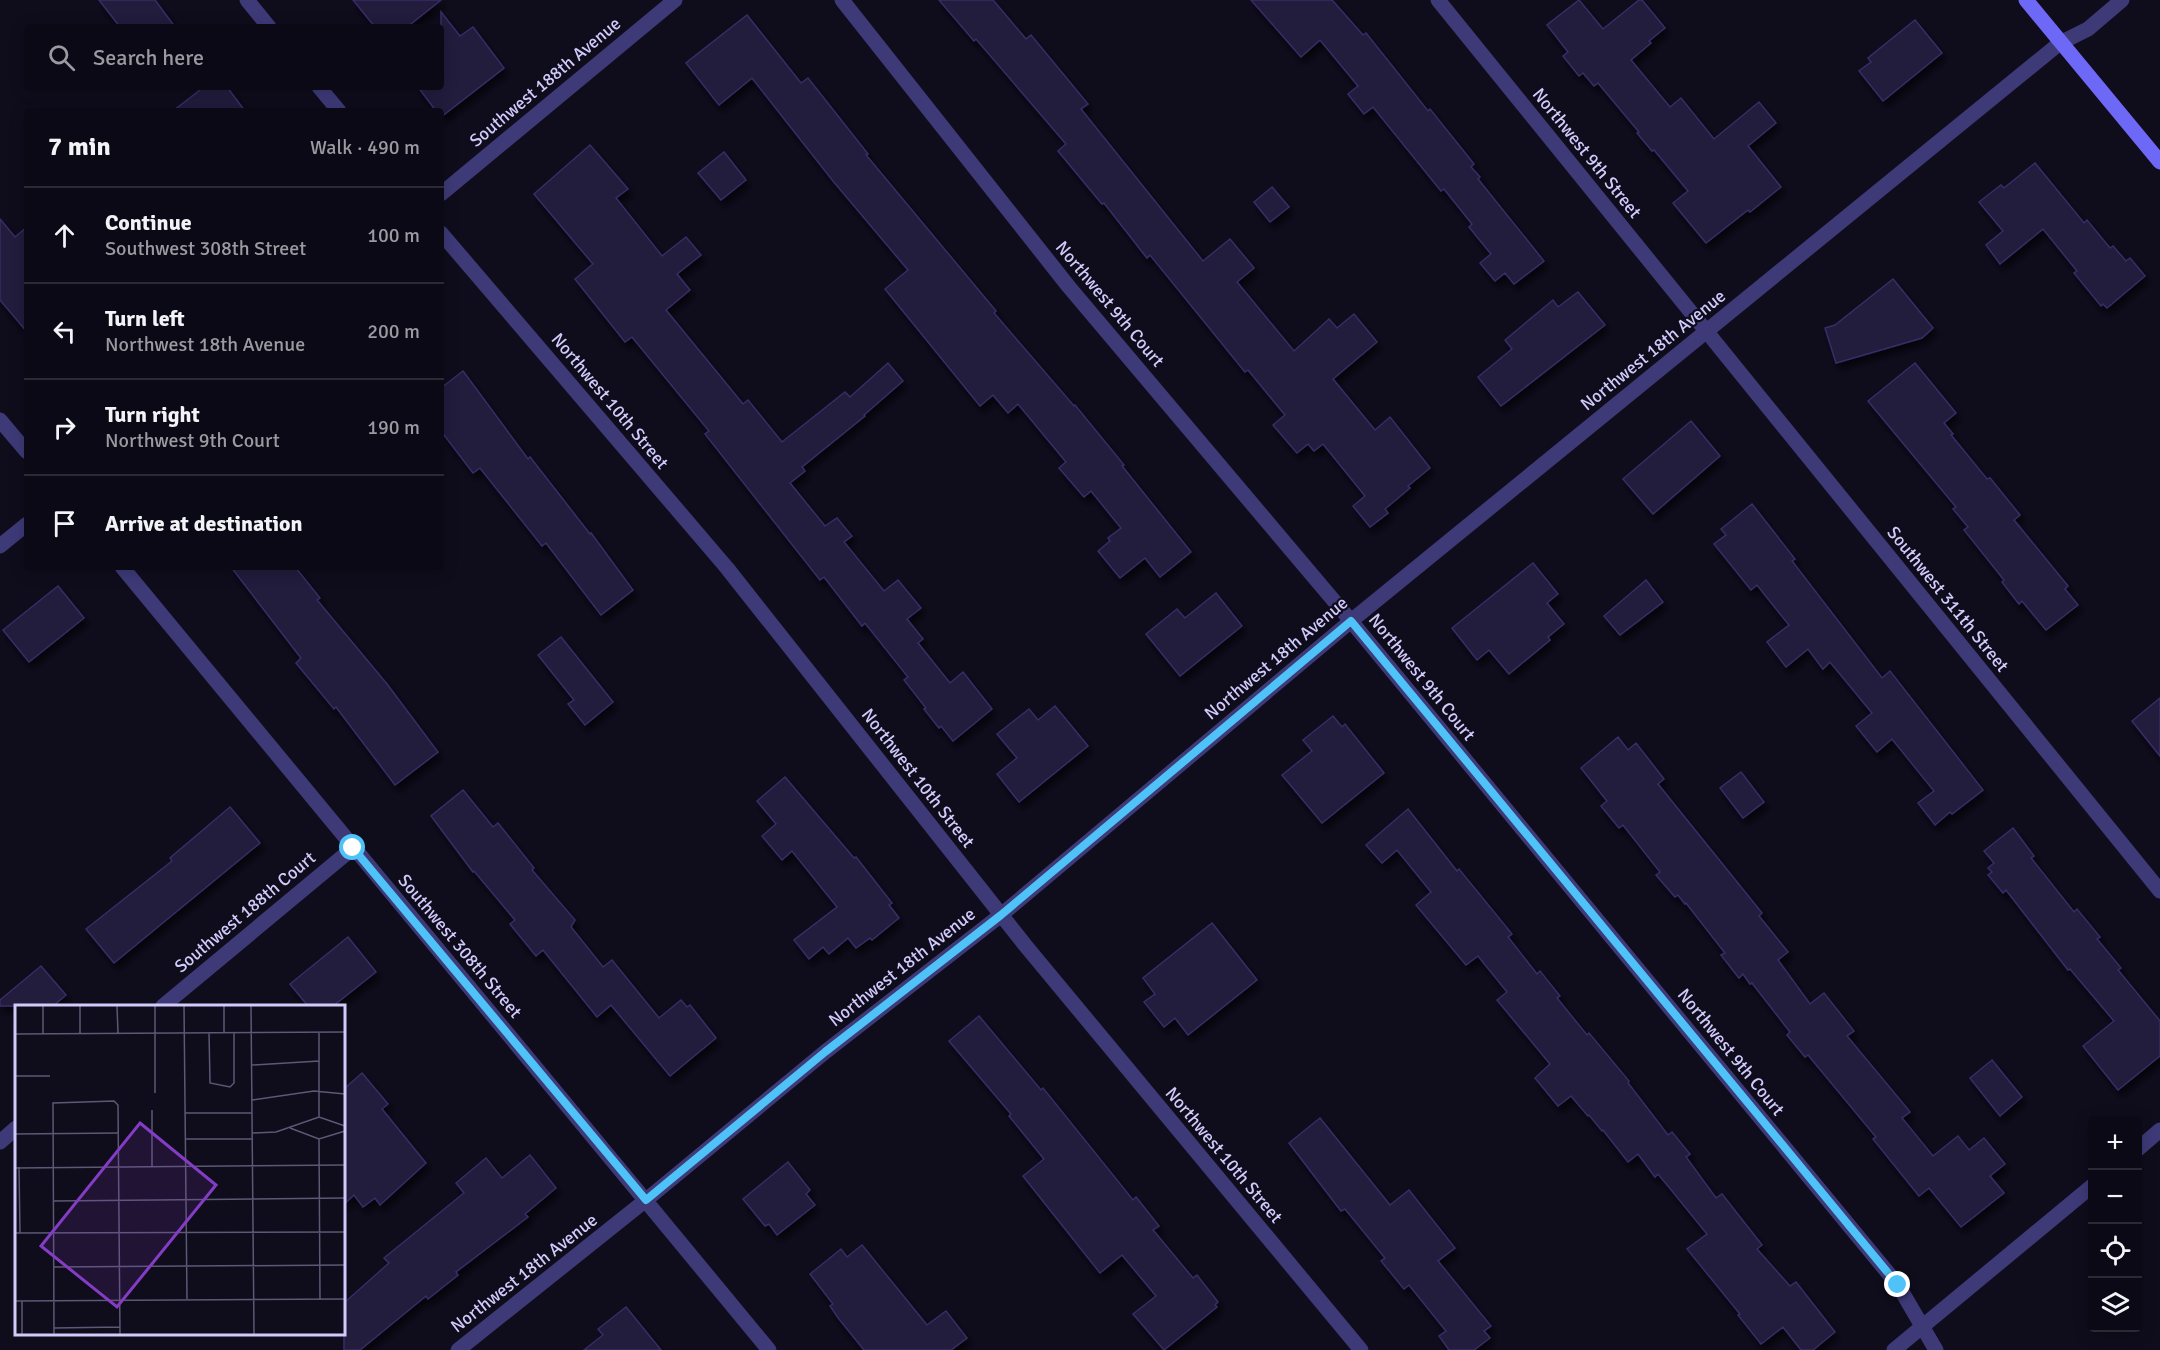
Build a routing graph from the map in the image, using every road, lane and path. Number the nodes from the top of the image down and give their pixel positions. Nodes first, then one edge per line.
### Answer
1 (247, 0) edge
2 (675, 0) edge
3 (842, 0) edge
4 (1438, 0) edge
5 (2026, 0) edge
6 (2122, 0) edge
7 (267, 24) edge
8 (2061, 42) junction
9 (322, 90) edge
10 (336, 108) edge
11 (2160, 162) edge
12 (444, 192) edge
13 (444, 237) edge
14 (1707, 332) junction
15 (0, 420) edge
16 (24, 448) edge
17 (24, 526) edge
18 (0, 546) edge
19 (124, 570) edge
20 (1351, 621) junction
21 (353, 848) junction
22 (2160, 891) edge
23 (1001, 915) junction
24 (164, 1005) edge
25 (15, 1129) edge
26 (2160, 1131) edge
27 (0, 1142) edge
28 (2142, 1146) edge
29 (2088, 1189) edge
30 (646, 1200) junction
31 (1923, 1326) junction
32 (458, 1350) edge
33 (769, 1350) edge
34 (1361, 1350) edge
35 (1894, 1350) edge
36 (1936, 1350) edge

1 - 7 street
2 - 12 street, Southwest 188th Avenue
3 - 20 street, Northwest 9th Court
4 - 14 street, Northwest 9th Street
5 - 8 street
6 - 8 street, Northwest 18th Avenue
8 - 11 street
8 - 14 street, Northwest 18th Avenue
9 - 10 street
13 - 23 street, Northwest 10th Street
14 - 20 street, Northwest 18th Avenue
14 - 22 street, Southwest 311th Street
15 - 16 street
17 - 18 street
19 - 21 street, Southwest 308th Street
20 - 23 street, Northwest 18th Avenue
20 - 31 street, Northwest 9th Court
21 - 24 street, Southwest 188th Court
21 - 30 street, Southwest 308th Street
23 - 30 street, Northwest 18th Avenue
23 - 34 street, Northwest 10th Street
25 - 27 street
26 - 28 street
29 - 31 street
30 - 32 street, Northwest 18th Avenue
30 - 33 street, Southwest 308th Street
31 - 35 street
31 - 36 street, Northwest 9th Court

